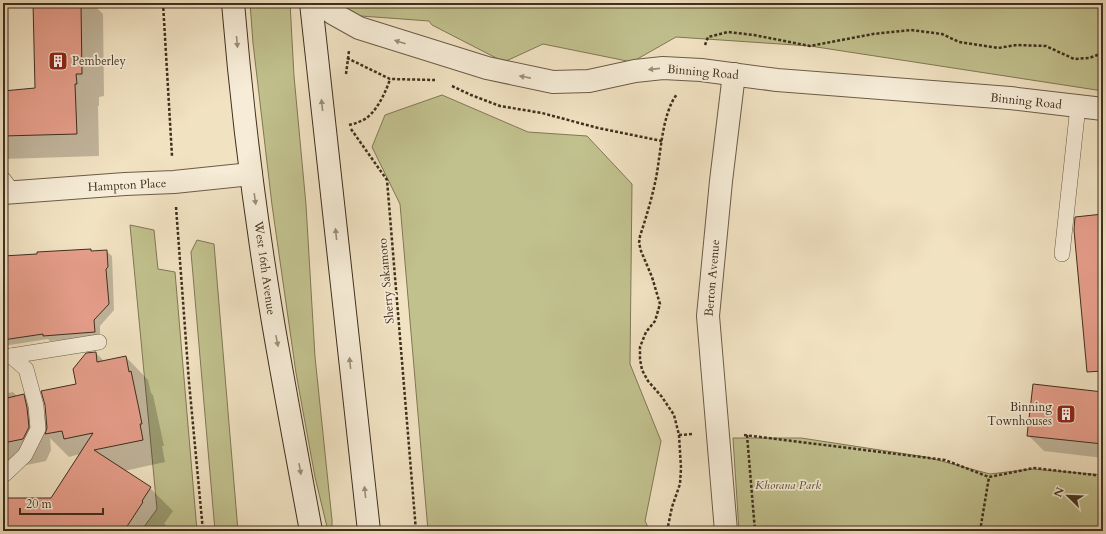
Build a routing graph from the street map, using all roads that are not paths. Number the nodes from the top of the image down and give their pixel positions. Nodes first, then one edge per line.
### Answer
1 (233, 3) edge
2 (311, 3) edge
3 (318, 3) edge
4 (734, 74) junction
5 (1078, 106) junction
6 (1103, 109) edge
7 (251, 174) junction
8 (6, 188) edge
9 (1062, 254) dead end
10 (99, 342) dead end
11 (7, 357) edge
12 (3, 474) edge
13 (311, 531) edge
14 (369, 531) edge
15 (726, 531) edge

1 -> 7 street, West 16th Avenue
14 -> 2 street
4 -> 3 street, Binning Road
4 - 5 street, Binning Road
4 - 15 street, Berton Avenue
5 - 6 street, Binning Road
5 - 9 lane
7 - 8 street, Hampton Place
7 -> 13 street, West 16th Avenue
10 - 11 lane
11 - 12 lane

